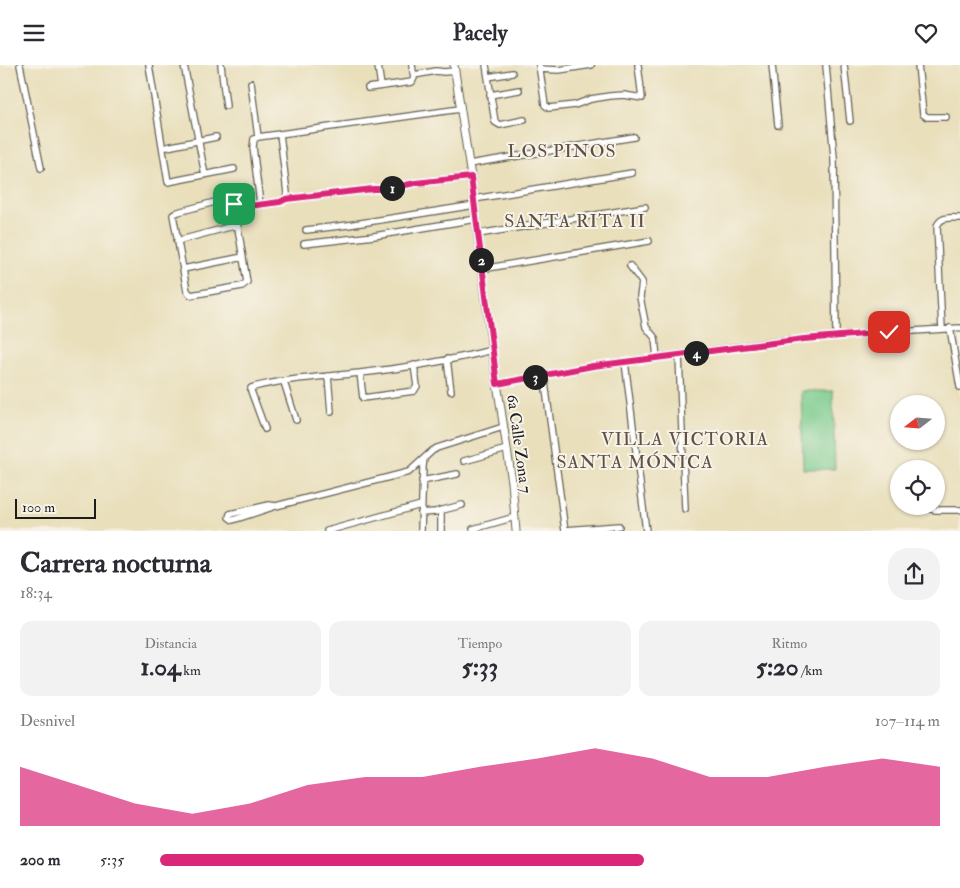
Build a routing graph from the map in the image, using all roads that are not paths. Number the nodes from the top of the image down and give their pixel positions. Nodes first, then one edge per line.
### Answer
1 (20, 65) edge
2 (149, 65) edge
3 (184, 65) edge
4 (220, 65) edge
5 (412, 65) edge
6 (486, 65) edge
7 (591, 65) edge
8 (638, 65) edge
9 (772, 65) edge
10 (826, 65) edge
11 (844, 65) edge
12 (918, 65) edge
13 (378, 66) edge
14 (539, 67) edge
15 (454, 68) edge
16 (512, 73) dead end
17 (414, 75) junction
18 (488, 77) junction
19 (251, 83) dead end
20 (381, 86) junction
21 (368, 88) dead end
22 (519, 90) dead end
23 (490, 95) junction
24 (226, 106) dead end
25 (460, 109) junction
26 (946, 117) dead end
27 (524, 120) dead end
28 (850, 121) dead end
29 (778, 125) dead end
30 (280, 134) junction
31 (216, 137) dead end
32 (258, 137) junction
33 (634, 137) dead end
34 (198, 141) junction
35 (167, 147) dead end
36 (470, 164) junction
37 (41, 168) dead end
38 (234, 169) dead end
39 (632, 173) dead end
40 (205, 175) junction
41 (471, 177) junction
42 (286, 199) junction
43 (474, 202) junction
44 (260, 205) junction
45 (645, 207) dead end
46 (235, 208) junction
47 (960, 218) edge
48 (476, 219) junction
49 (237, 225) junction
50 (306, 230) dead end
51 (478, 234) junction
52 (177, 241) junction
53 (649, 241) dead end
54 (304, 244) dead end
55 (243, 257) junction
56 (630, 266) dead end
57 (183, 269) junction
58 (482, 269) junction
59 (950, 328) junction
60 (960, 328) edge
61 (942, 329) junction
62 (836, 336) junction
63 (492, 350) junction
64 (679, 355) junction
65 (657, 358) junction
66 (447, 359) junction
67 (625, 362) junction
68 (414, 365) junction
69 (360, 373) junction
70 (544, 375) junction
71 (328, 376) junction
72 (284, 382) junction
73 (497, 384) junction
74 (960, 387) edge
75 (451, 391) dead end
76 (331, 412) dead end
77 (296, 420) dead end
78 (503, 427) junction
79 (265, 429) dead end
80 (506, 449) junction
81 (424, 459) junction
82 (464, 461) dead end
83 (457, 474) dead end
84 (422, 481) junction
85 (421, 505) junction
86 (462, 505) dead end
87 (276, 506) junction
88 (685, 509) dead end
89 (960, 509) edge
90 (440, 510) junction
91 (945, 510) edge
92 (421, 513) junction
93 (515, 517) junction
94 (619, 526) dead end
95 (473, 529) dead end
96 (565, 530) edge
97 (327, 531) edge
98 (421, 531) edge
99 (441, 531) edge
100 (516, 531) edge
101 (646, 531) edge

1 - 37 street
2 - 40 street
3 - 34 street
4 - 24 street
5 - 17 street
6 - 18 street
7 - 14 street
8 - 14 street
9 - 29 street
10 - 62 street
11 - 28 street
12 - 26 street
13 - 20 street
15 - 17 street
15 - 25 street, 6a Calle Zona 7
16 - 18 street
17 - 20 street
18 - 23 street
19 - 32 street
20 - 21 street
22 - 23 street
23 - 27 street
25 - 30 street
25 - 36 street, 6a Calle Zona 7
30 - 32 street
30 - 42 street
31 - 34 street
32 - 44 street
33 - 36 street
34 - 35 street
34 - 40 street
36 - 41 street, 6a Calle Zona 7
38 - 40 street
39 - 43 street
41 - 42 street
41 - 43 street, 6a Calle Zona 7
42 - 44 street
43 - 48 street, 6a Calle Zona 7
43 - 50 street
44 - 46 street
45 - 51 street
46 - 49 street
46 - 52 street
47 - 61 street
48 - 51 street, 6a Calle Zona 7
48 - 54 street
49 - 52 street
49 - 55 street
51 - 58 street, 6a Calle Zona 7
52 - 57 street
53 - 58 street
55 - 57 street
55 - 57 street
56 - 65 street
58 - 63 street, 6a Calle Zona 7
59 - 60 street
59 - 61 street
59 - 74 street
61 - 62 street
62 - 64 street
63 - 66 street
63 - 73 street, 6a Calle Zona 7
64 - 65 street
64 - 88 street
65 - 67 street
66 - 68 street
66 - 75 street
67 - 70 street
67 - 101 street
68 - 69 street
68 - 69 street
69 - 71 street
70 - 73 street
70 - 96 street
71 - 72 street
71 - 76 street
72 - 77 street
72 - 79 street
73 - 78 street, 6a Calle Zona 7
78 - 80 street, 6a Calle Zona 7
78 - 81 street
80 - 82 street
80 - 93 street, 6a Calle Zona 7
81 - 84 street
81 - 87 street
83 - 84 street
84 - 85 street
85 - 92 street
85 - 97 street
86 - 90 street
87 - 87 street
89 - 91 street
90 - 92 street
90 - 99 street
92 - 98 street
93 - 95 street
93 - 100 street, 6a Calle Zona 7
94 - 96 street

